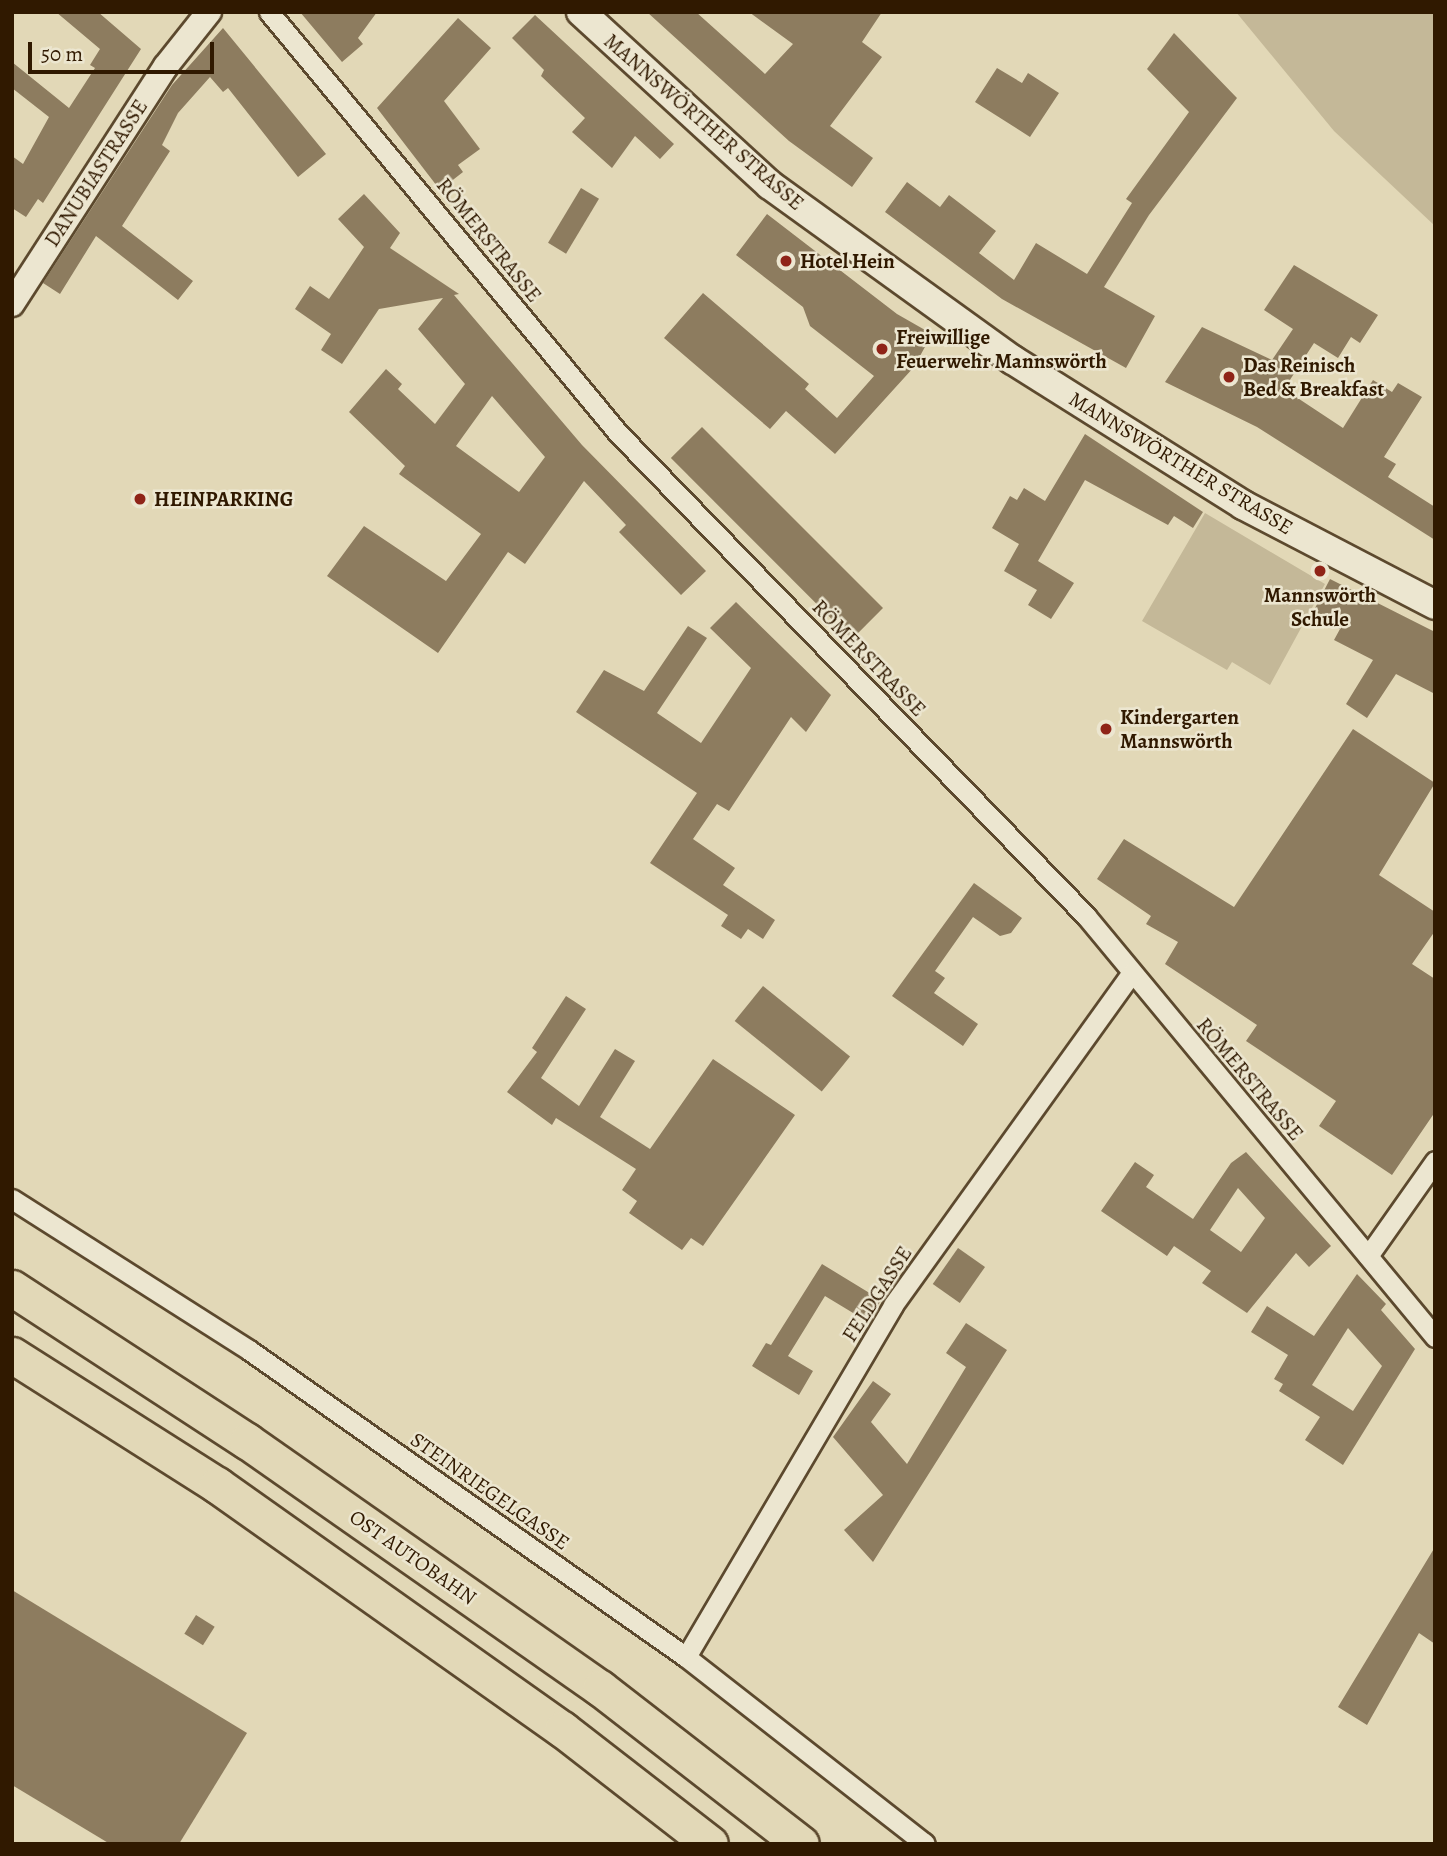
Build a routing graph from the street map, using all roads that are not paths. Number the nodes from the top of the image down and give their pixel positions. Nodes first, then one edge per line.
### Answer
1 (209, 12) edge
2 (269, 12) edge
3 (581, 12) edge
4 (12, 304) edge
5 (1435, 605) edge
6 (1132, 973) junction
7 (1435, 1161) edge
8 (12, 1199) edge
9 (1368, 1256) junction
10 (12, 1288) edge
11 (1435, 1337) edge
12 (12, 1354) edge
13 (686, 1657) junction
14 (710, 1844) edge
15 (801, 1844) edge
16 (925, 1844) edge

1 - 4 street, DANUBIASTRASSE
2 - 6 street, RÖMERSTRASSE
3 - 5 main road, MANNSWÖRTHER STRASSE
6 - 9 street, RÖMERSTRASSE
6 - 13 street, FELDGASSE
7 - 9 street
8 - 13 street, STEINRIEGELGASSE
9 - 11 street, RÖMERSTRASSE
10 - 15 highway, OST AUTOBAHN
12 - 14 highway
13 - 16 street, STEINRIEGELGASSE

